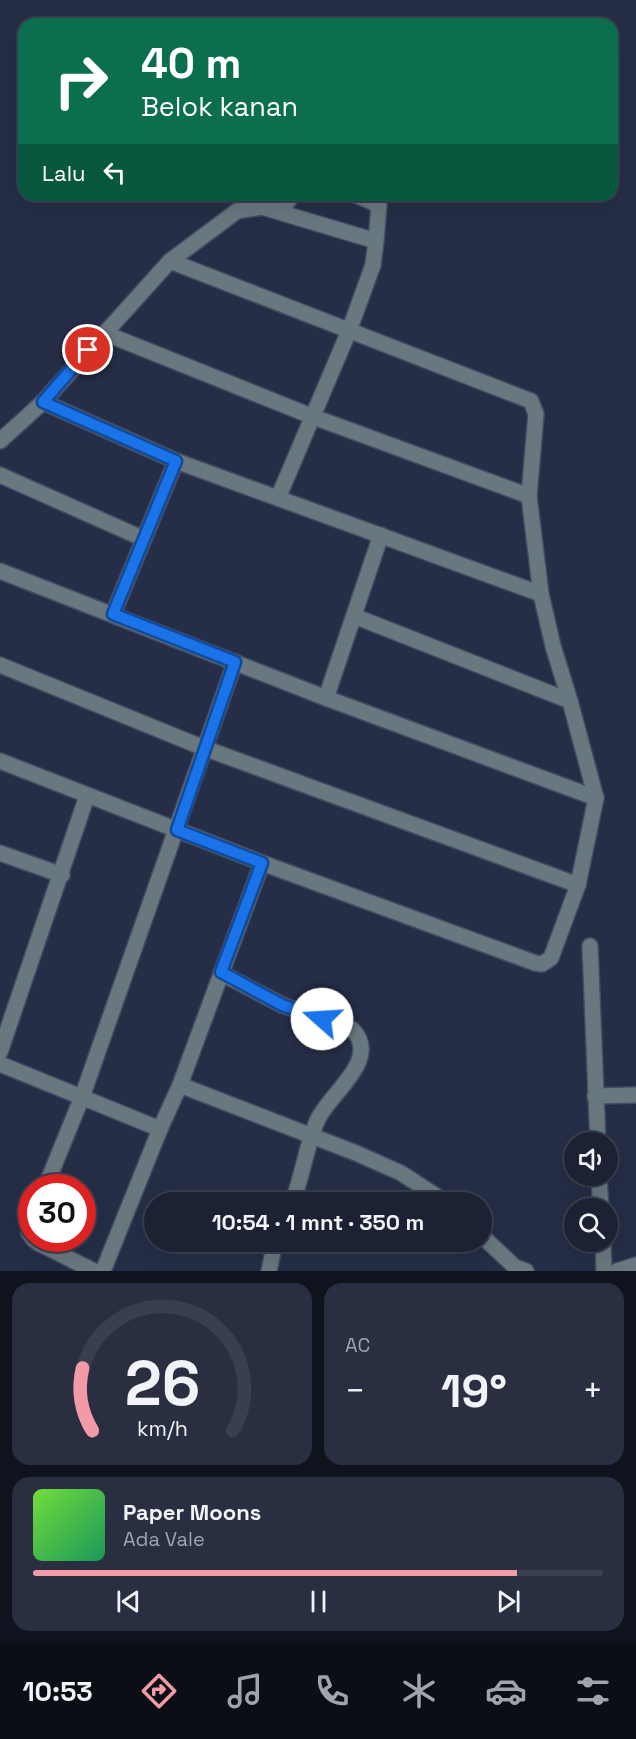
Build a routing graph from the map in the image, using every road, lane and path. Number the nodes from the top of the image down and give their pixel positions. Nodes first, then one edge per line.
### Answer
1 (288, 201) edge
2 (370, 201) edge
3 (280, 211) junction
4 (376, 241) junction
5 (170, 261) junction
6 (349, 331) junction
7 (104, 333) junction
8 (43, 402) junction
9 (311, 416) junction
10 (0, 441) edge
11 (176, 461) junction
12 (0, 475) edge
13 (529, 496) junction
14 (278, 498) junction
15 (381, 535) junction
16 (144, 539) junction
17 (0, 571) edge
18 (541, 594) junction
19 (113, 614) junction
20 (354, 616) junction
21 (235, 662) junction
22 (0, 665) edge
23 (326, 698) junction
24 (570, 701) junction
25 (204, 748) junction
26 (0, 761) edge
27 (87, 796) junction
28 (596, 798) junction
29 (177, 830) junction
30 (0, 853) edge
31 (262, 863) junction
32 (62, 876) junction
33 (578, 885) junction
34 (590, 946) dead end
35 (221, 972) junction
36 (0, 1052) edge
37 (0, 1064) edge
38 (180, 1085) junction
39 (636, 1095) edge
40 (595, 1096) junction
41 (82, 1097) junction
42 (160, 1129) junction
43 (597, 1132) edge
44 (312, 1136) junction
45 (51, 1174) edge
46 (295, 1192) edge
47 (430, 1192) edge
48 (492, 1245) edge
49 (56, 1252) edge
50 (274, 1252) edge
51 (603, 1252) edge
52 (636, 1265) edge
53 (94, 1271) edge
54 (103, 1271) edge
55 (269, 1271) edge
56 (526, 1271) edge
57 (604, 1271) edge
58 (617, 1271) edge

1 - 3 street
2 - 4 street
3 - 4 street
3 - 5 street
4 - 6 street
5 - 6 street
5 - 7 street
6 - 9 street
6 - 13 street
7 - 8 street
7 - 9 street
8 - 10 street
8 - 11 street
9 - 13 street
9 - 14 street
11 - 14 street
11 - 16 street
12 - 16 street
13 - 18 street
14 - 15 street
15 - 18 street
15 - 20 street
16 - 19 street
17 - 19 street
18 - 24 street
19 - 21 street
20 - 23 street
20 - 24 street
21 - 23 street
21 - 25 street
22 - 25 street
23 - 28 street
24 - 28 street
25 - 29 street
25 - 33 street
26 - 27 street
27 - 29 street
27 - 32 street
28 - 33 street
29 - 31 street
29 - 41 street
30 - 32 street
31 - 33 street
31 - 35 street
32 - 36 street
34 - 40 street
35 - 38 street
35 - 44 street
37 - 41 street
38 - 42 street
38 - 44 street
39 - 40 street
40 - 43 street
41 - 42 street
41 - 45 street
42 - 54 street
44 - 46 street
44 - 47 street
48 - 56 street
49 - 53 street
50 - 55 street
51 - 57 street
52 - 58 street

